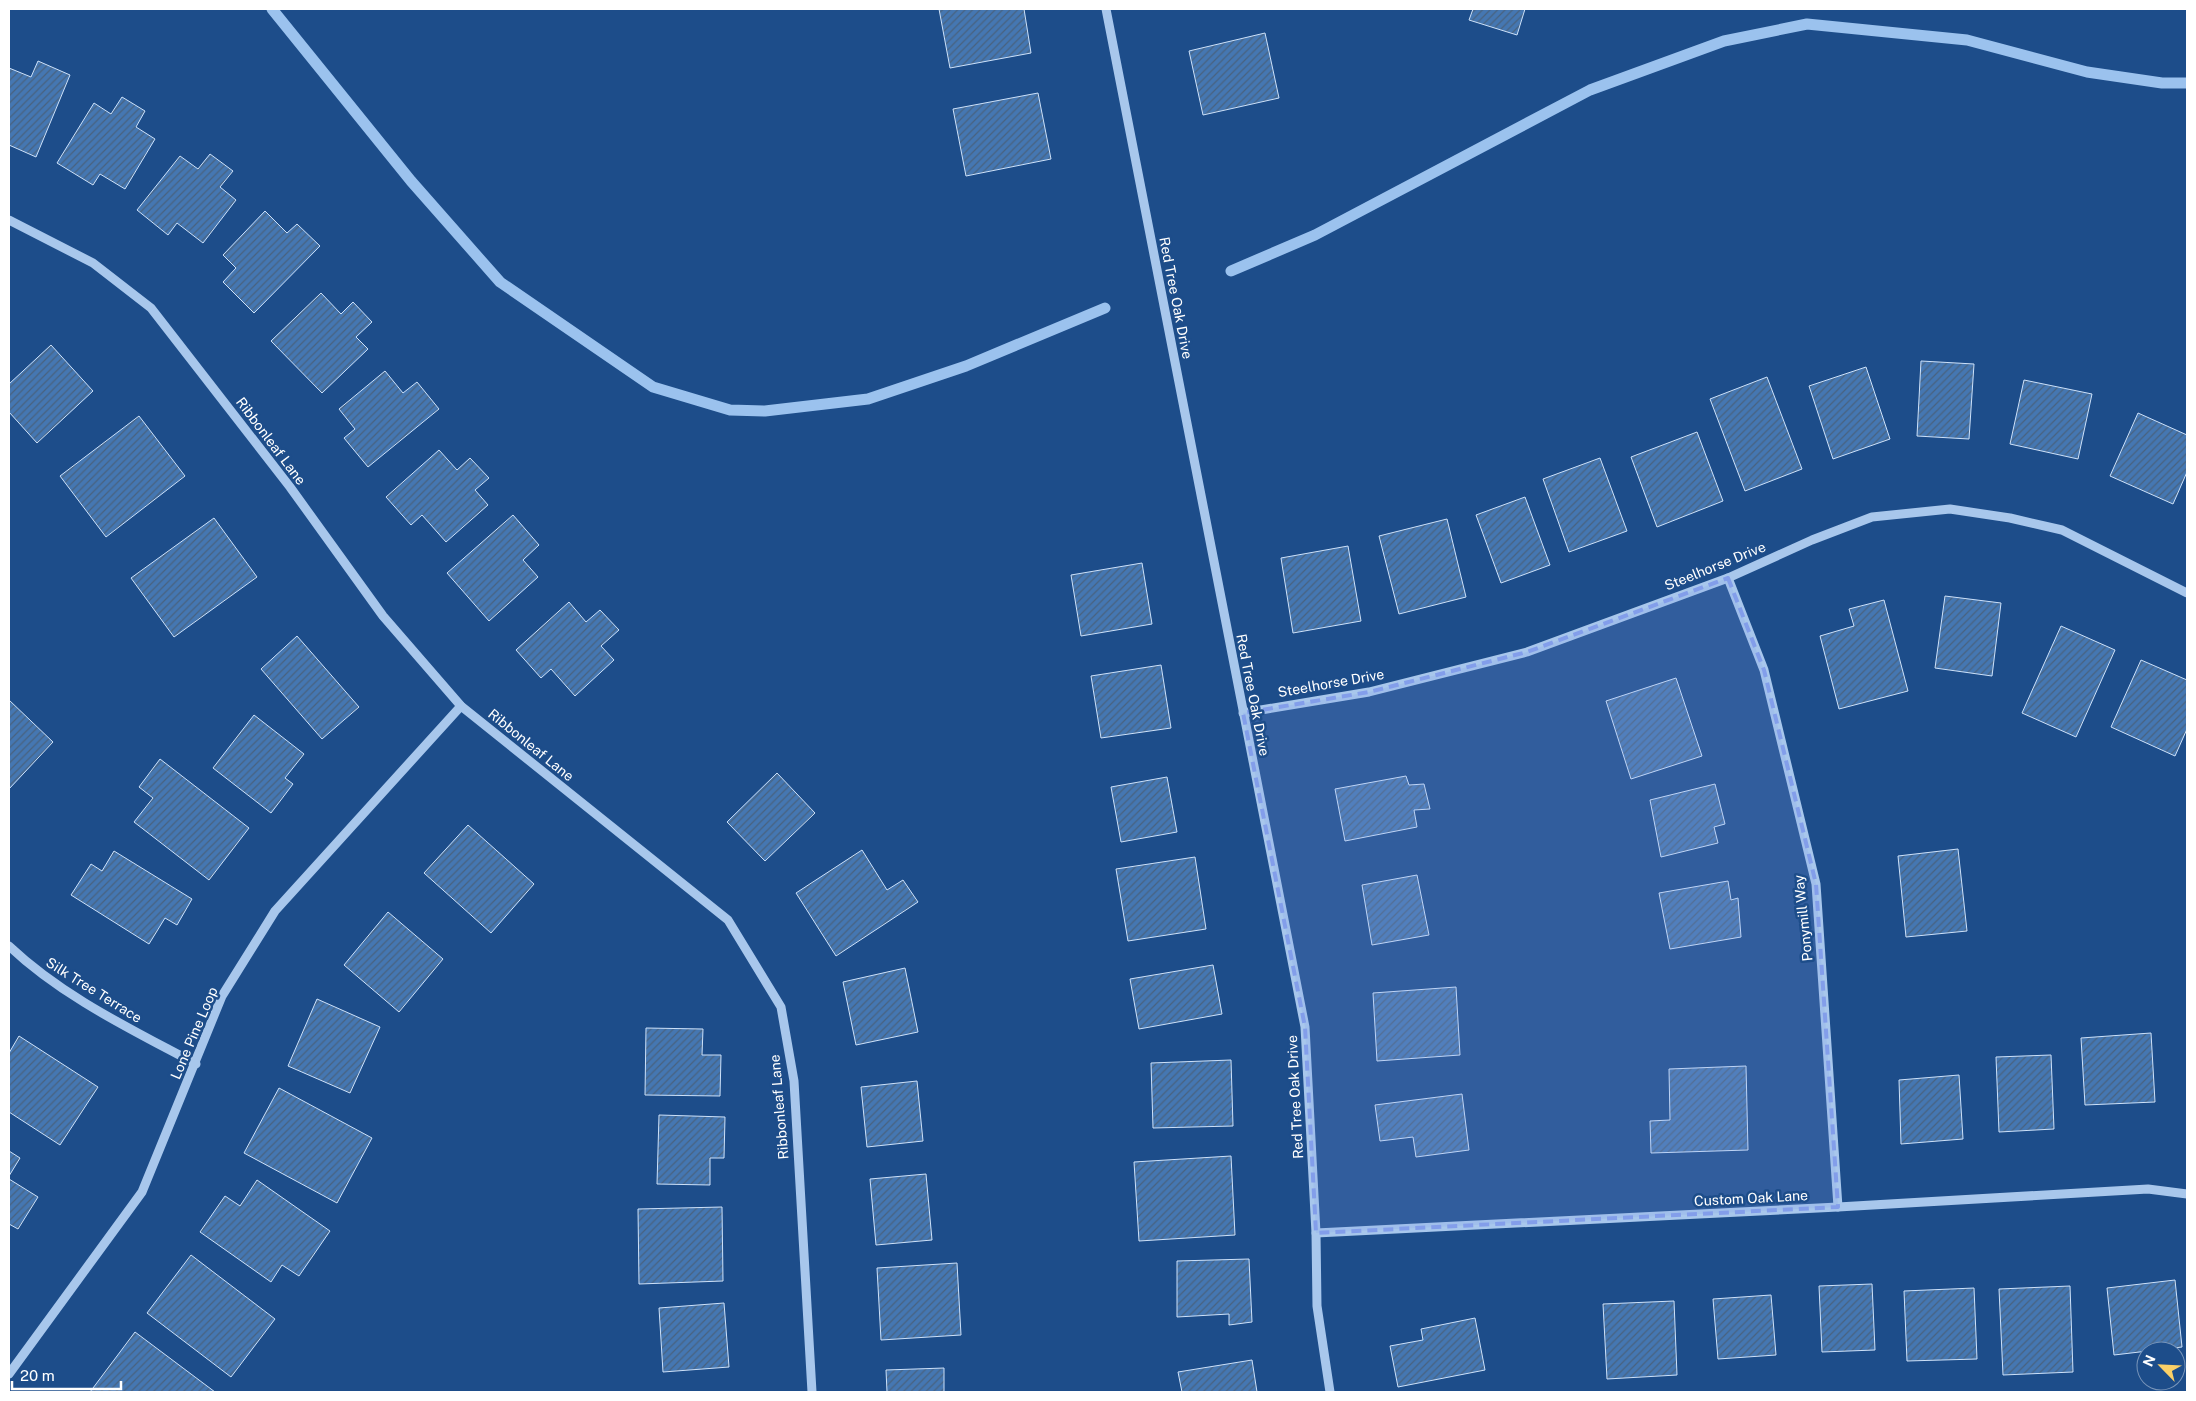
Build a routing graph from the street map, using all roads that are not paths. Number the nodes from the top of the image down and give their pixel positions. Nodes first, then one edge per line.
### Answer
1 (1106, 9) edge
2 (9, 220) edge
3 (1728, 578) junction
4 (2187, 593) edge
5 (461, 706) junction
6 (1243, 713) junction
7 (9, 946) edge
8 (196, 1064) junction
9 (2187, 1194) edge
10 (1838, 1207) junction
11 (1316, 1233) junction
12 (9, 1374) edge
13 (812, 1392) edge
14 (1330, 1392) edge

1 - 6 street, Red Tree Oak Drive
2 - 5 street, Ribbonleaf Lane
3 - 4 street, Steelhorse Drive
3 - 6 street, Steelhorse Drive
3 - 10 street, Ponymill Way
5 - 8 street, Lone Pine Loop
5 - 13 street, Ribbonleaf Lane
6 - 11 street, Red Tree Oak Drive
7 - 8 street, Silk Tree Terrace
8 - 12 street, Lone Pine Loop
9 - 10 street, Custom Oak Lane
10 - 11 street, Custom Oak Lane
11 - 14 street, Red Tree Oak Drive

